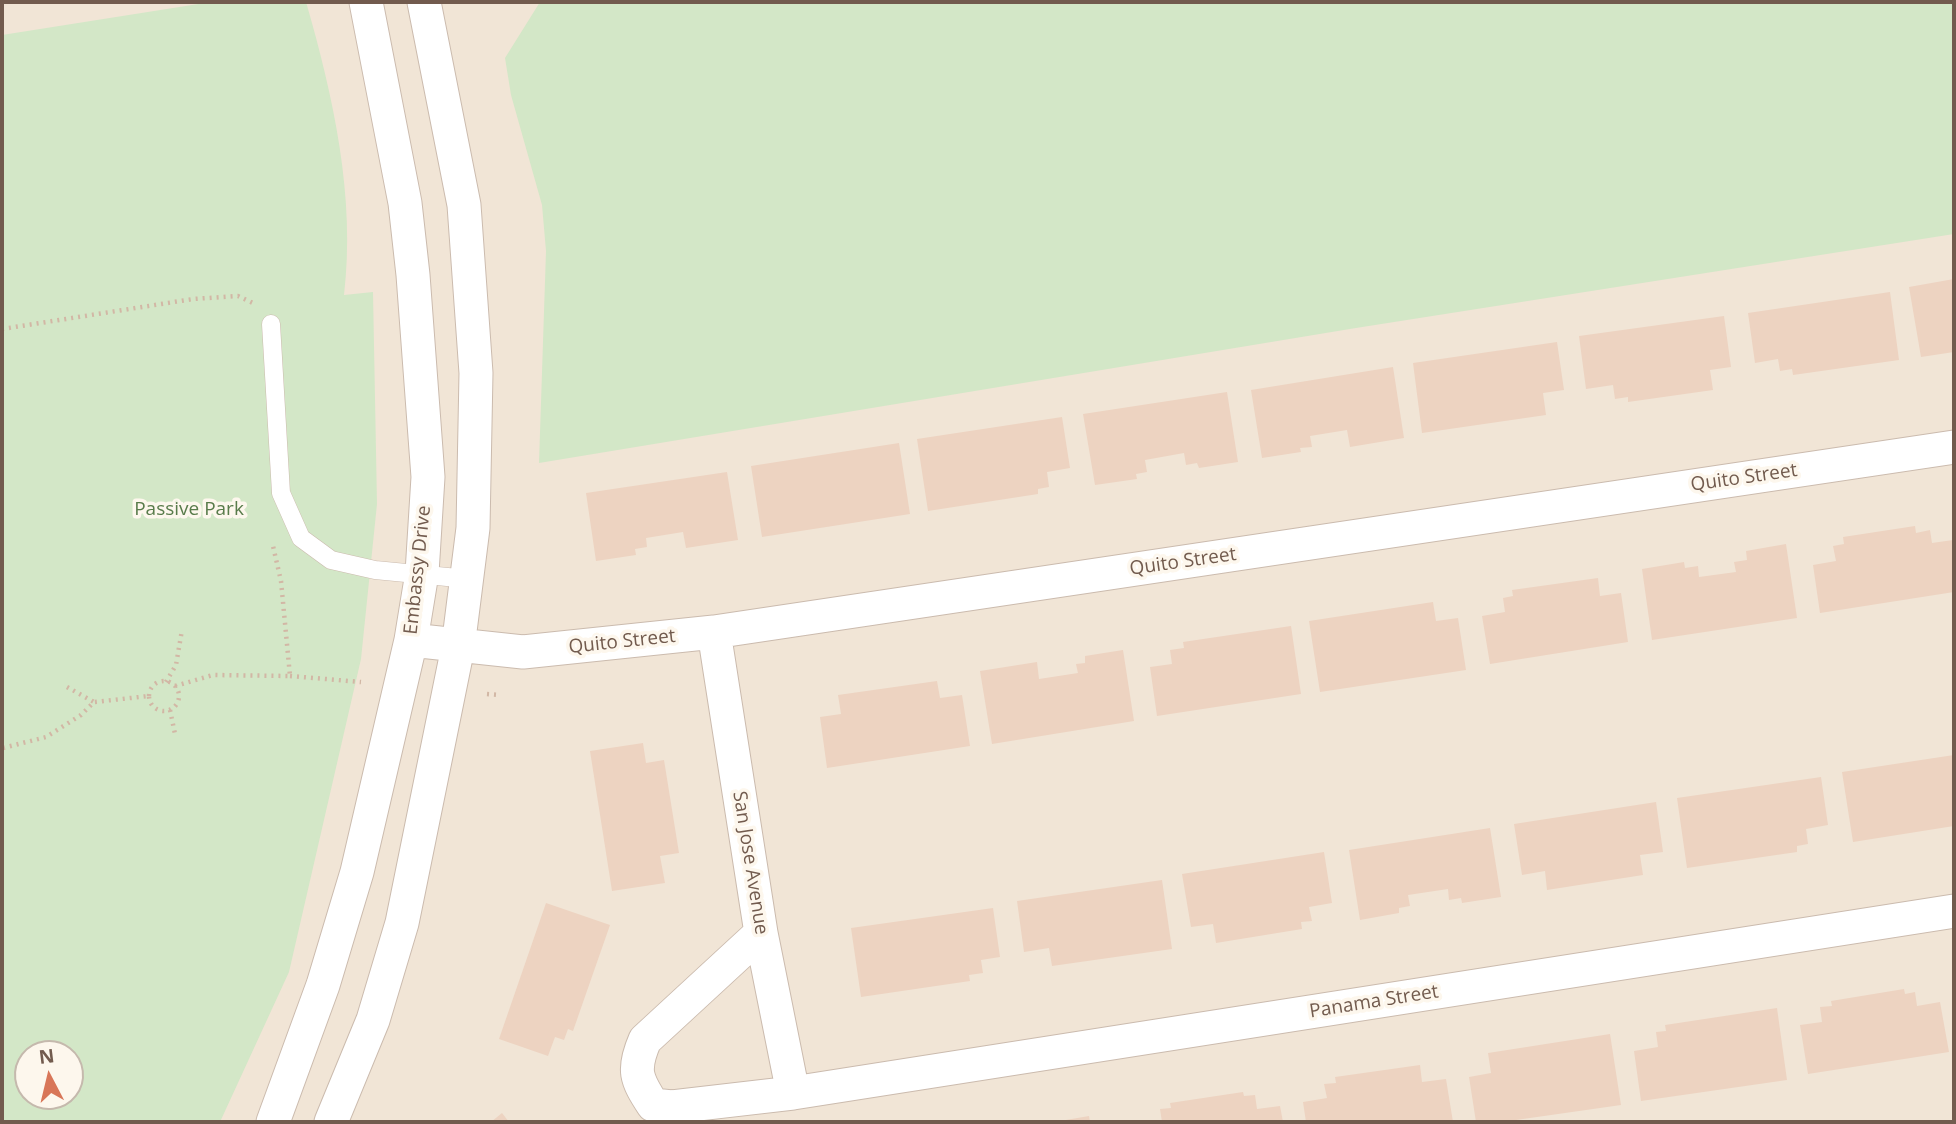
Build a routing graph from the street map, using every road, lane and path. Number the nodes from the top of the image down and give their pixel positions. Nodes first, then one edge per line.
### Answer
1 (366, 2) edge
2 (424, 2) edge
3 (271, 324) joint
4 (2, 329) edge
5 (1954, 447) edge
6 (273, 544) dead end
7 (422, 573) junction
8 (468, 579) junction
9 (182, 630) dead end
10 (714, 632) junction
11 (411, 640) junction
12 (458, 647) junction
13 (290, 676) junction
14 (166, 682) junction
15 (361, 682) dead end
16 (175, 686) junction
17 (67, 687) dead end
18 (486, 694) dead end
19 (500, 695) dead end
20 (149, 696) junction
21 (94, 702) junction
22 (170, 710) junction
23 (174, 734) dead end
24 (3, 748) edge
25 (1954, 911) edge
26 (761, 933) junction
27 (793, 1093) junction
28 (273, 1122) edge
29 (331, 1122) edge

1 - 7 street, Embassy Drive
2 - 8 street
3 - 4 path
3 - 7 lane
5 - 10 street, Quito Street
6 - 13 path
7 - 8 lane
7 - 11 street, Embassy Drive
8 - 12 street
9 - 14 path
10 - 12 street, Quito Street
10 - 26 street, San Jose Avenue
11 - 12 street, Quito Street
11 - 28 street, Embassy Drive
12 - 29 street
13 - 15 path
13 - 16 path
14 - 16 path
14 - 20 path
16 - 22 path
17 - 21 path
18 - 19 path
20 - 21 path
20 - 22 path
21 - 24 path
22 - 23 path
25 - 27 street, Panama Street
26 - 27 street, San Jose Avenue
26 - 27 street, Panama Street

